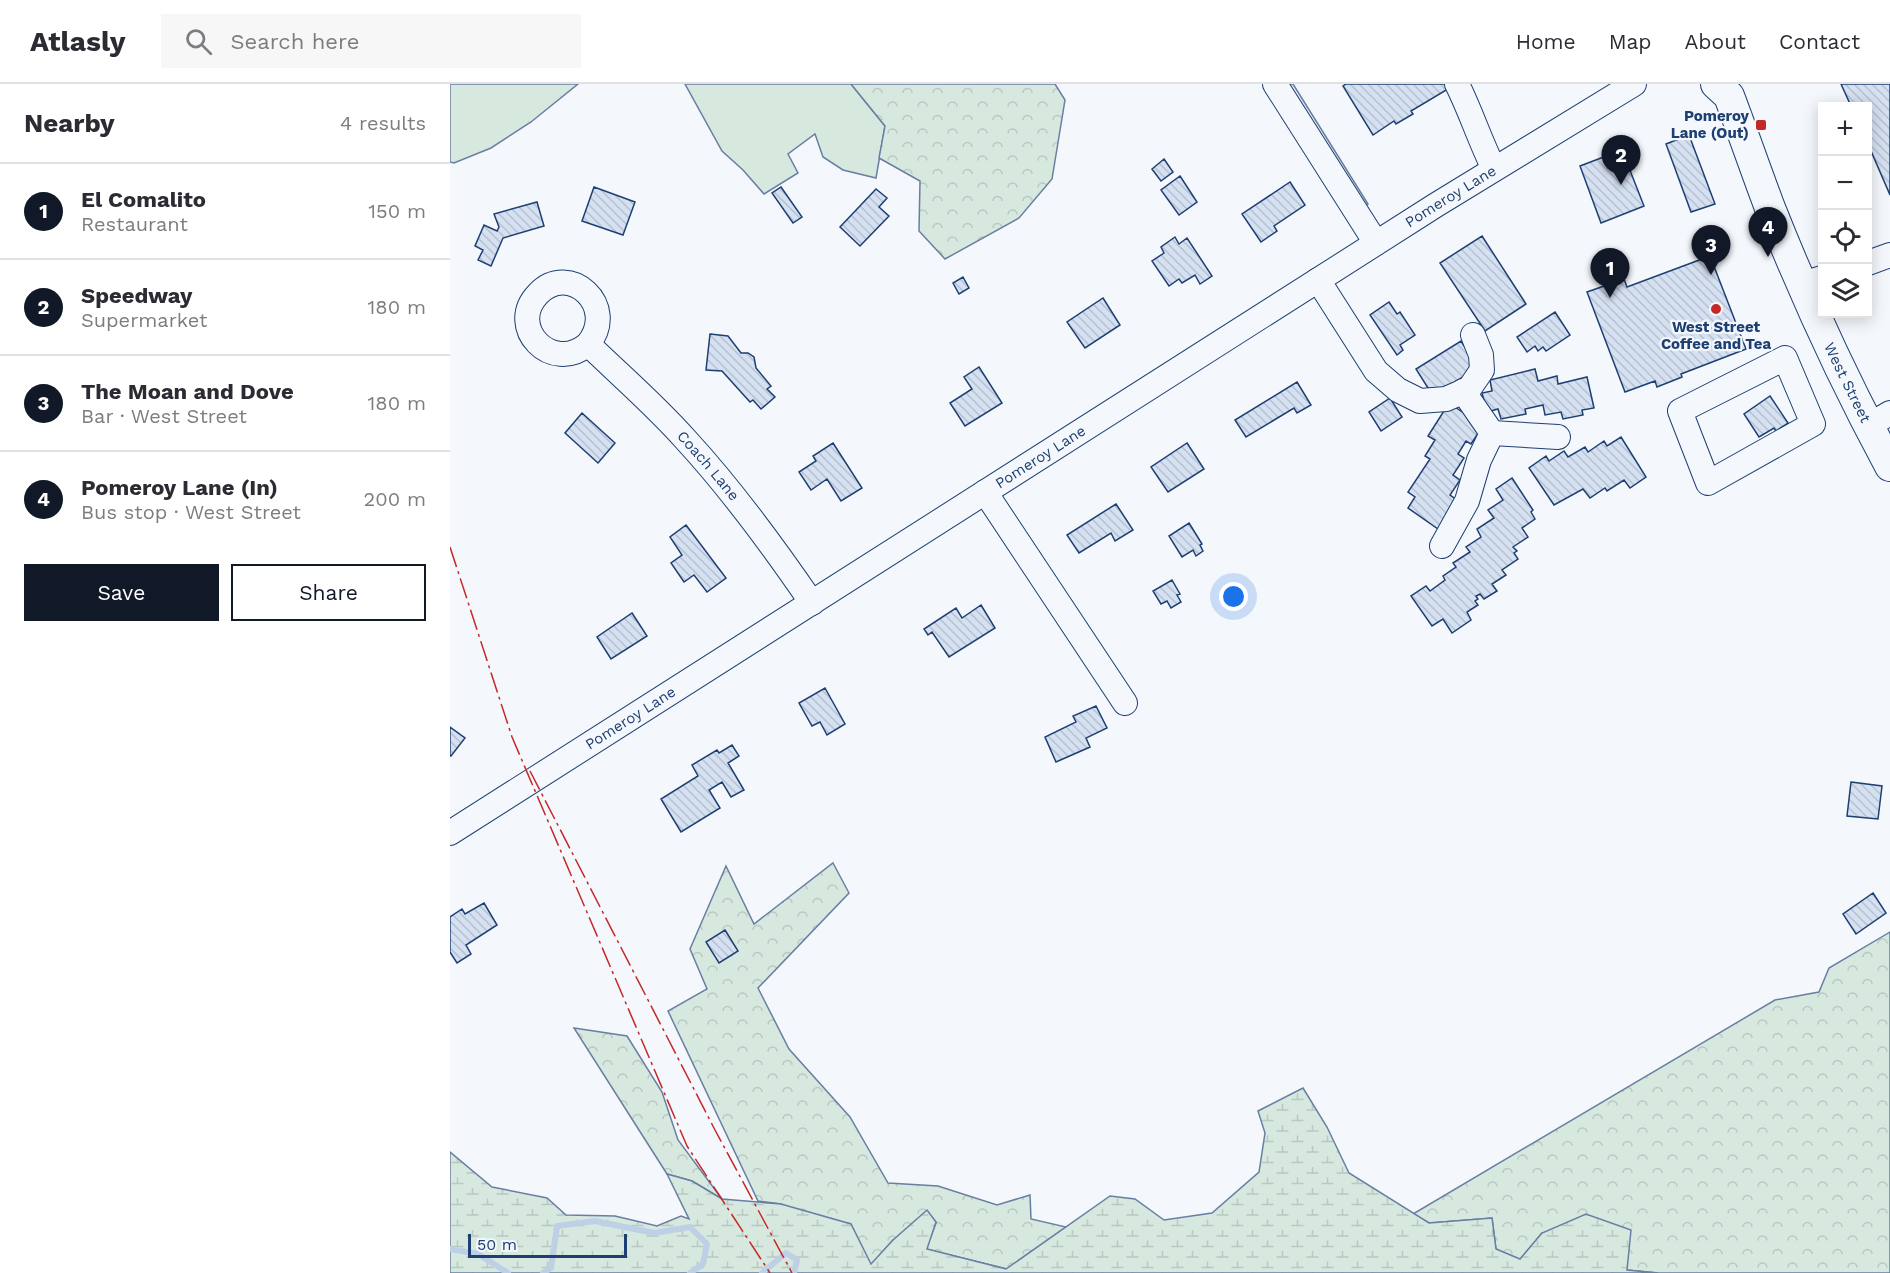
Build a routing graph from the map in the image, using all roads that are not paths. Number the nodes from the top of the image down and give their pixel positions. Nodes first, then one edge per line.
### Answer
1 (1275, 84) edge
2 (1457, 84) edge
3 (1634, 84) edge
4 (1725, 88) edge
5 (1494, 169) junction
6 (1376, 243) junction
7 (1890, 255) edge
8 (1872, 262) edge
9 (1318, 280) junction
10 (1812, 281) edge
11 (1473, 335) dead end
12 (588, 344) dead end
13 (1785, 358) joint
14 (1463, 392) junction
15 (1879, 419) edge
16 (1492, 434) junction
17 (1558, 437) dead end
18 (1890, 466) edge
19 (985, 492) junction
20 (1442, 546) dead end
21 (812, 603) junction
22 (1125, 704) dead end
23 (450, 833) edge

1 - 6 street
2 - 5 street
3 - 5 street, Pomeroy Lane
4 - 10 main road, West Street
5 - 6 street, Pomeroy Lane
6 - 9 street, Pomeroy Lane
7 - 8 street
9 - 14 street
9 - 19 street, Pomeroy Lane
10 - 15 main road, West Street
11 - 14 street
12 - 21 street, Coach Lane
13 - 13 street
14 - 16 street
15 - 18 main road, West Street
16 - 17 street
16 - 20 street
19 - 21 street, Pomeroy Lane
19 - 22 street
21 - 23 street, Pomeroy Lane

